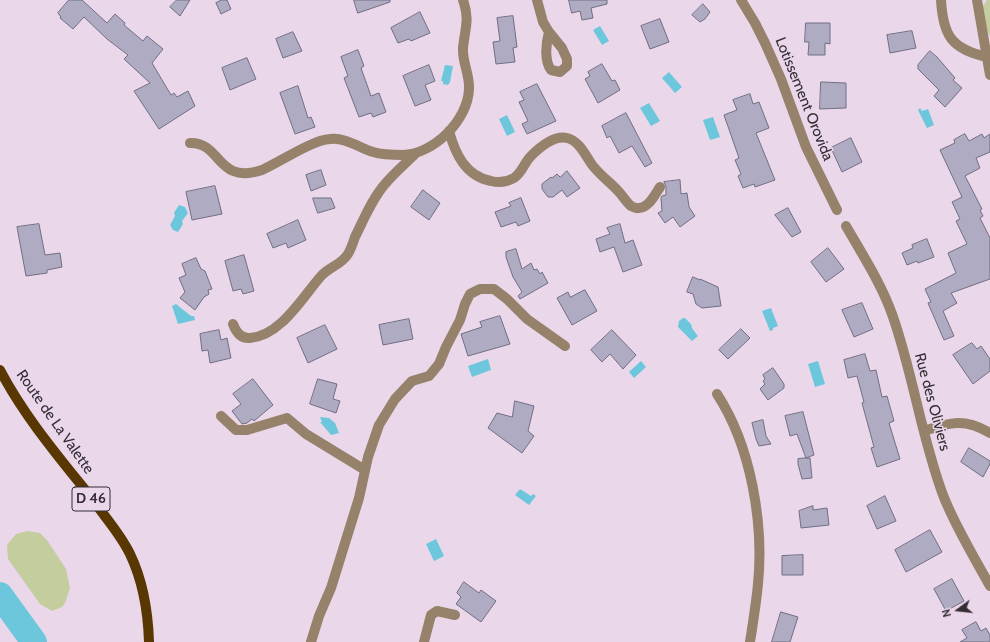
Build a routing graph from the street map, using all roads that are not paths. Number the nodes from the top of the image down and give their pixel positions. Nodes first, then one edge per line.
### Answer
1 (463, 0) edge
2 (538, 0) edge
3 (741, 0) edge
4 (941, 0) edge
5 (977, 0) edge
6 (548, 32) dead end
7 (987, 58) junction
8 (990, 75) edge
9 (449, 131) junction
10 (190, 143) dead end
11 (415, 154) junction
12 (660, 187) dead end
13 (837, 210) dead end
14 (846, 226) dead end
15 (233, 324) dead end
16 (565, 346) dead end
17 (0, 370) edge
18 (717, 394) dead end
19 (221, 416) dead end
20 (924, 431) junction
21 (990, 433) edge
22 (365, 470) junction
23 (990, 586) edge
24 (455, 615) dead end
25 (150, 642) edge
26 (311, 642) edge
27 (424, 642) edge
28 (750, 642) edge

1 - 9 street
2 - 6 street
3 - 13 street, Lotissement Orovida
4 - 7 street
5 - 7 street
7 - 8 street
9 - 11 street
9 - 12 street
10 - 11 street
11 - 15 street
14 - 20 street, Rue des Oliviers
16 - 22 street
17 - 25 main road, Route de La Valette / D 46
18 - 28 street
19 - 22 street
20 - 21 street
20 - 23 street, Rue des Oliviers
22 - 26 street
24 - 27 street

